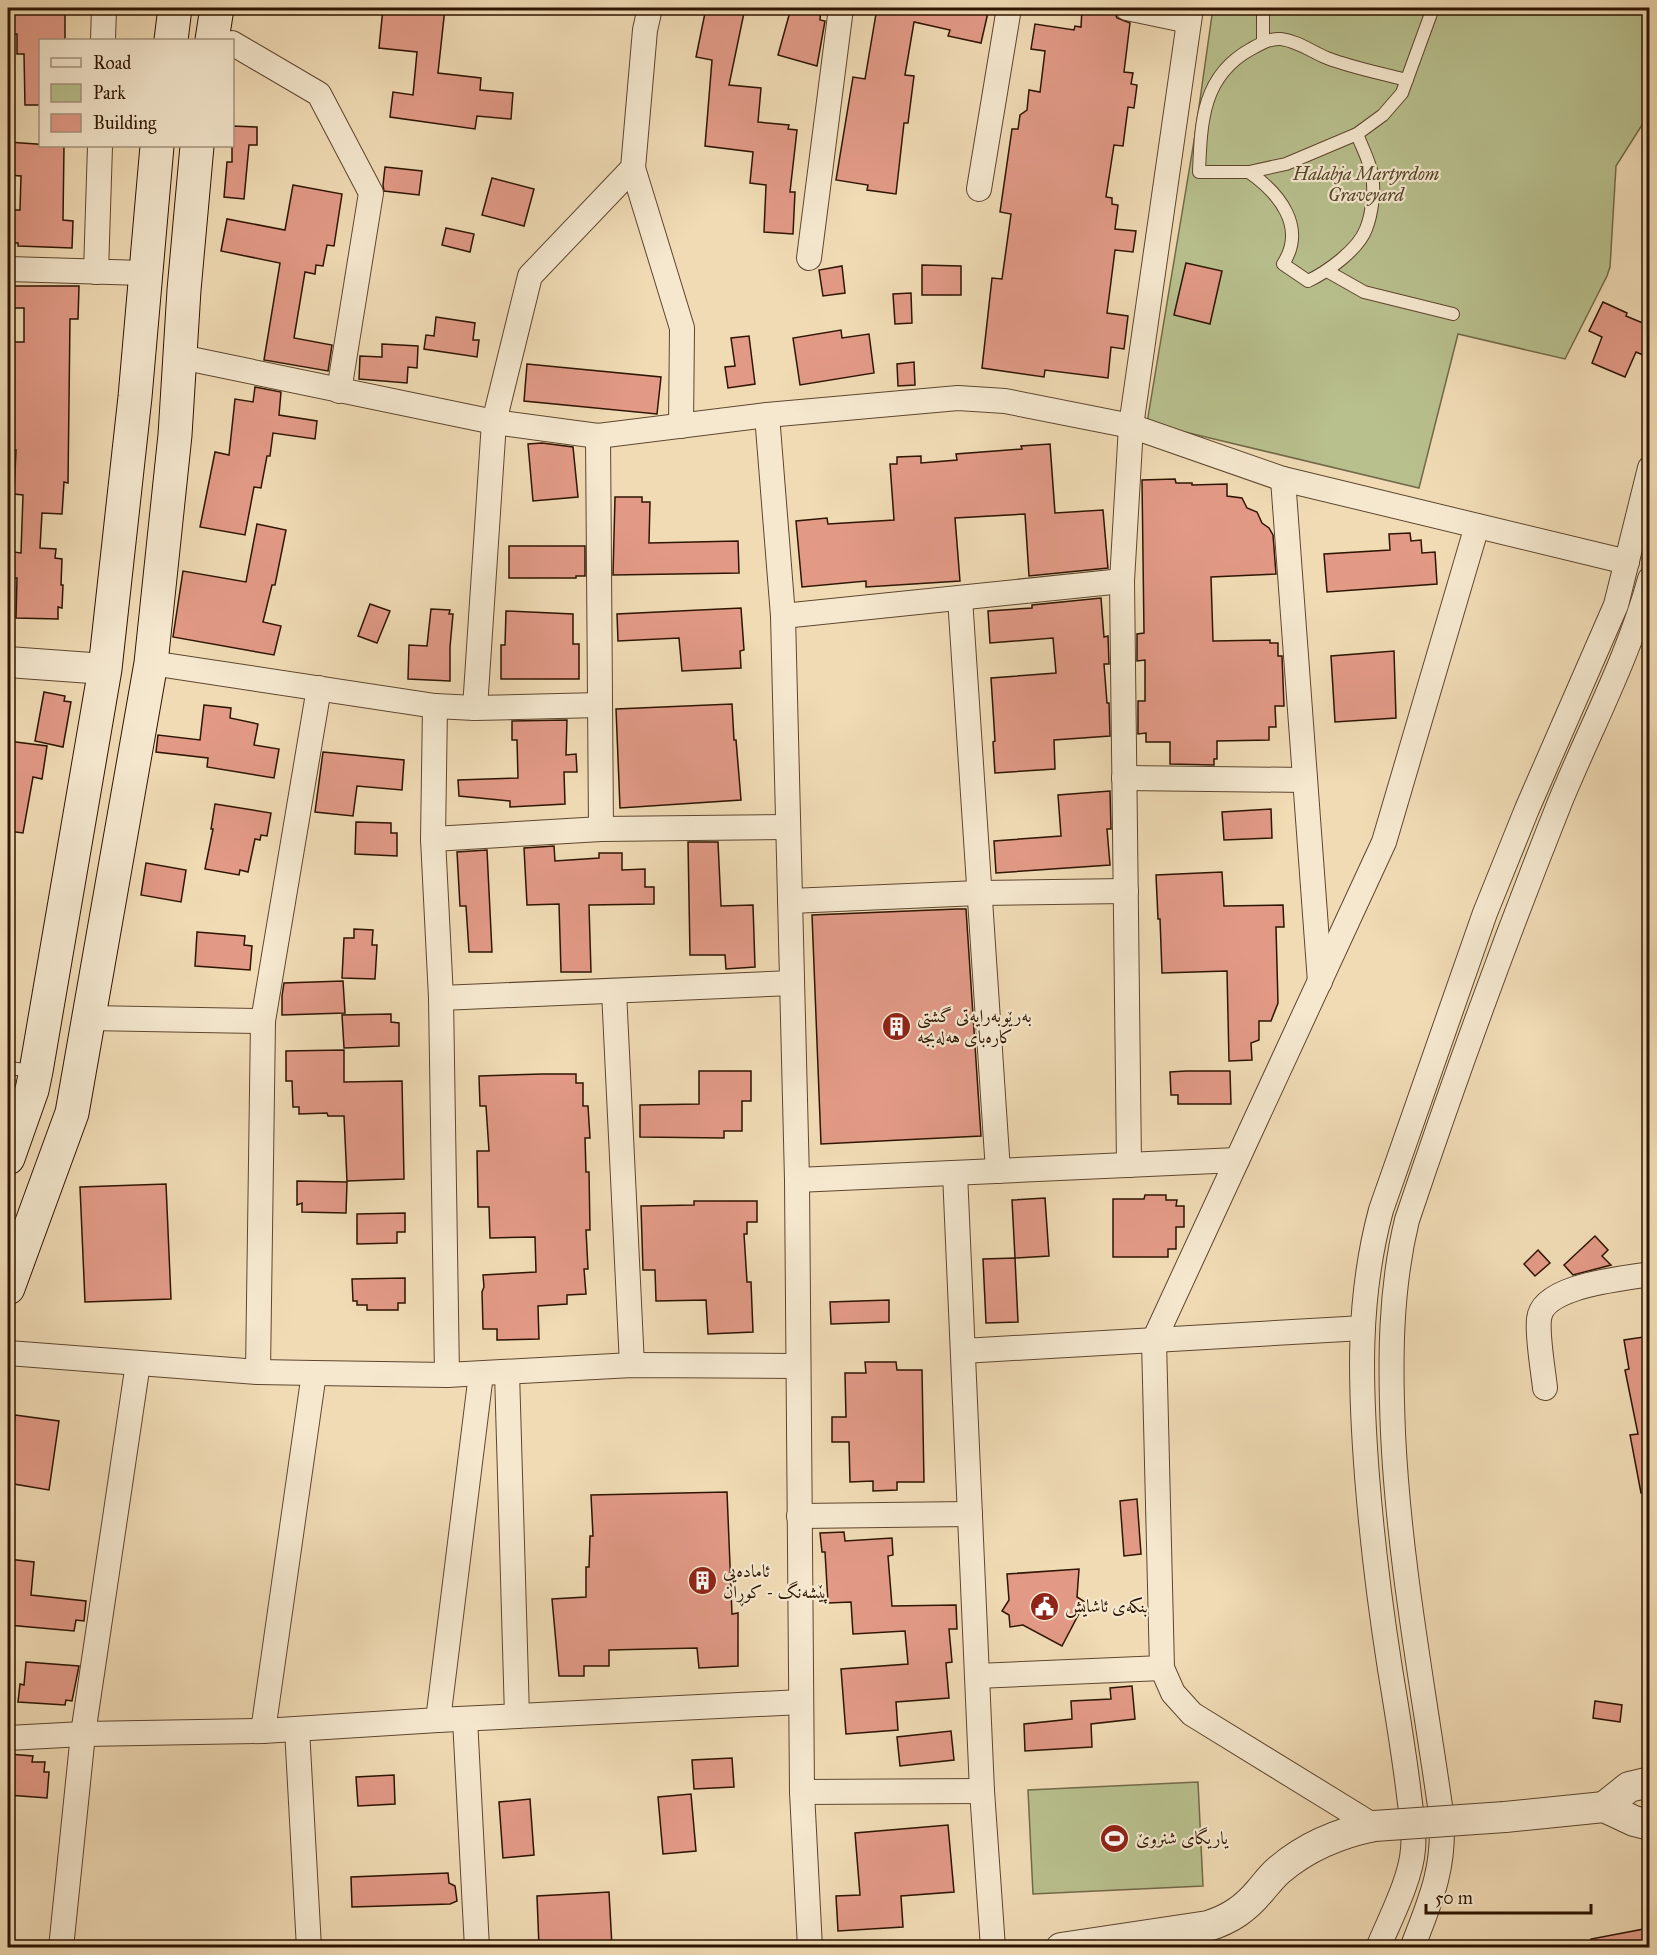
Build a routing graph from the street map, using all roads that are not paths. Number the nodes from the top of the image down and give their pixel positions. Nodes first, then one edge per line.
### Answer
1 (104, 8) edge
2 (175, 8) edge
3 (650, 8) edge
4 (841, 8) edge
5 (1009, 8) edge
6 (1127, 8) edge
7 (1263, 8) edge
8 (1433, 8) edge
9 (1190, 14) edge
10 (103, 39) edge
11 (171, 39) edge
12 (234, 41) edge
13 (1263, 42) junction
14 (1407, 80) junction
15 (1357, 134) junction
16 (100, 147) edge
17 (156, 147) edge
18 (197, 147) edge
19 (633, 168) junction
20 (1249, 172) junction
21 (979, 189) dead end
22 (809, 258) dead end
23 (8, 269) edge
24 (1327, 271) junction
25 (96, 272) junction
26 (144, 273) junction
27 (1453, 314) dead end
28 (181, 357) junction
29 (339, 391) junction
30 (135, 397) junction
31 (178, 400) junction
32 (766, 415) junction
33 (494, 422) junction
34 (681, 426) junction
35 (1131, 426) junction
36 (598, 436) junction
37 (1650, 468) edge
38 (1283, 479) junction
39 (1477, 526) junction
40 (1628, 562) junction
41 (1650, 579) edge
42 (1122, 581) junction
43 (960, 598) junction
44 (783, 616) junction
45 (8, 662) edge
46 (151, 663) junction
47 (105, 669) junction
48 (320, 688) junction
49 (600, 705) junction
50 (435, 706) junction
51 (475, 708) junction
52 (1124, 778) junction
53 (1305, 780) junction
54 (788, 827) junction
55 (601, 829) junction
56 (433, 839) junction
57 (1126, 891) junction
58 (980, 893) junction
59 (790, 901) junction
60 (792, 983) junction
61 (1320, 985) junction
62 (614, 991) junction
63 (441, 998) junction
64 (88, 1018) junction
65 (263, 1021) junction
66 (22, 1070) edge
67 (8, 1158) edge
68 (1237, 1160) junction
69 (1129, 1165) junction
70 (998, 1171) junction
71 (955, 1173) junction
72 (797, 1180) junction
73 (1650, 1275) edge
74 (8, 1288) edge
75 (1363, 1328) junction
76 (1154, 1340) junction
77 (963, 1351) junction
78 (8, 1353) edge
79 (138, 1363) junction
80 (632, 1365) junction
81 (798, 1366) junction
82 (258, 1372) junction
83 (507, 1372) junction
84 (314, 1373) junction
85 (482, 1374) junction
86 (447, 1375) junction
87 (1545, 1388) dead end
88 (1396, 1475) junction
89 (1368, 1476) junction
90 (970, 1514) junction
91 (799, 1516) junction
92 (1162, 1668) junction
93 (977, 1676) junction
94 (801, 1702) junction
95 (517, 1716) junction
96 (465, 1719) junction
97 (438, 1720) junction
98 (297, 1729) junction
99 (263, 1731) junction
100 (83, 1734) junction
101 (8, 1738) edge
102 (1650, 1782) edge
103 (982, 1791) junction
104 (802, 1792) junction
105 (1604, 1807) junction
106 (1374, 1826) junction
107 (1649, 1830) edge
108 (61, 1947) edge
109 (309, 1947) edge
110 (477, 1947) edge
111 (810, 1947) edge
112 (993, 1947) edge
113 (1061, 1947) edge
114 (1378, 1947) edge
115 (1412, 1947) edge

1 - 10 street
2 - 11 main road
3 - 19 street
4 - 22 street
5 - 21 street
6 - 9 street
7 - 13 lane
8 - 14 lane
9 - 35 street
12 - 29 street
13 - 14 lane
13 - 20 lane
14 - 15 lane
15 - 20 lane
15 - 24 lane
16 - 25 street
17 - 26 main road
18 - 28 main road
19 - 33 street
19 - 34 street
20 - 24 lane
23 - 25 street
24 - 27 lane
25 - 26 street
26 - 30 main road
28 - 29 street
28 - 31 main road
29 - 33 street
30 - 31 main road
30 - 47 main road
31 - 46 main road
32 - 34 street
32 - 35 street
32 - 44 street
33 - 36 street
33 - 51 street
34 - 36 street
35 - 38 street
35 - 42 street
36 - 49 street
37 - 40 street
38 - 39 street
38 - 53 street
39 - 40 street
39 - 61 street
40 - 75 street
41 - 88 street
42 - 43 street
42 - 52 street
43 - 44 street
43 - 58 street
44 - 54 street
45 - 47 street
46 - 48 street
46 - 64 main road
47 - 66 main road
48 - 50 street
48 - 65 street
49 - 51 street
49 - 55 street
50 - 51 street
50 - 56 street
52 - 53 street
52 - 57 street
53 - 61 street
54 - 55 street
54 - 59 street
55 - 56 street
56 - 63 street
57 - 58 street
57 - 69 street
58 - 59 street
58 - 70 street
59 - 60 street
60 - 62 street
60 - 72 street
61 - 68 street
62 - 63 street
62 - 80 street
63 - 86 street
64 - 65 street
64 - 74 main road
65 - 82 street
66 - 67 main road
68 - 69 street
68 - 76 street
69 - 70 street
70 - 71 street
71 - 72 street
71 - 77 street
72 - 81 street
73 - 87 street
75 - 76 street
75 - 89 street
76 - 77 street
76 - 92 street
77 - 90 street
78 - 79 street
79 - 82 street
79 - 100 street
80 - 81 street
80 - 83 street
81 - 91 street
82 - 84 street
83 - 85 street
83 - 95 street
84 - 86 street
84 - 99 street
85 - 86 street
85 - 97 street
88 - 89 street
88 - 115 street
89 - 114 street
90 - 91 street
90 - 93 street
91 - 94 street
92 - 93 street
92 - 106 street
93 - 103 street
94 - 95 street
94 - 104 street
95 - 96 street
96 - 97 street
96 - 110 street
97 - 98 street
98 - 99 street
98 - 109 street
99 - 100 street
100 - 101 street
100 - 108 street
102 - 105 street
103 - 104 street
103 - 112 street
104 - 111 street
105 - 106 street, bridge
105 - 107 street
106 - 113 street

